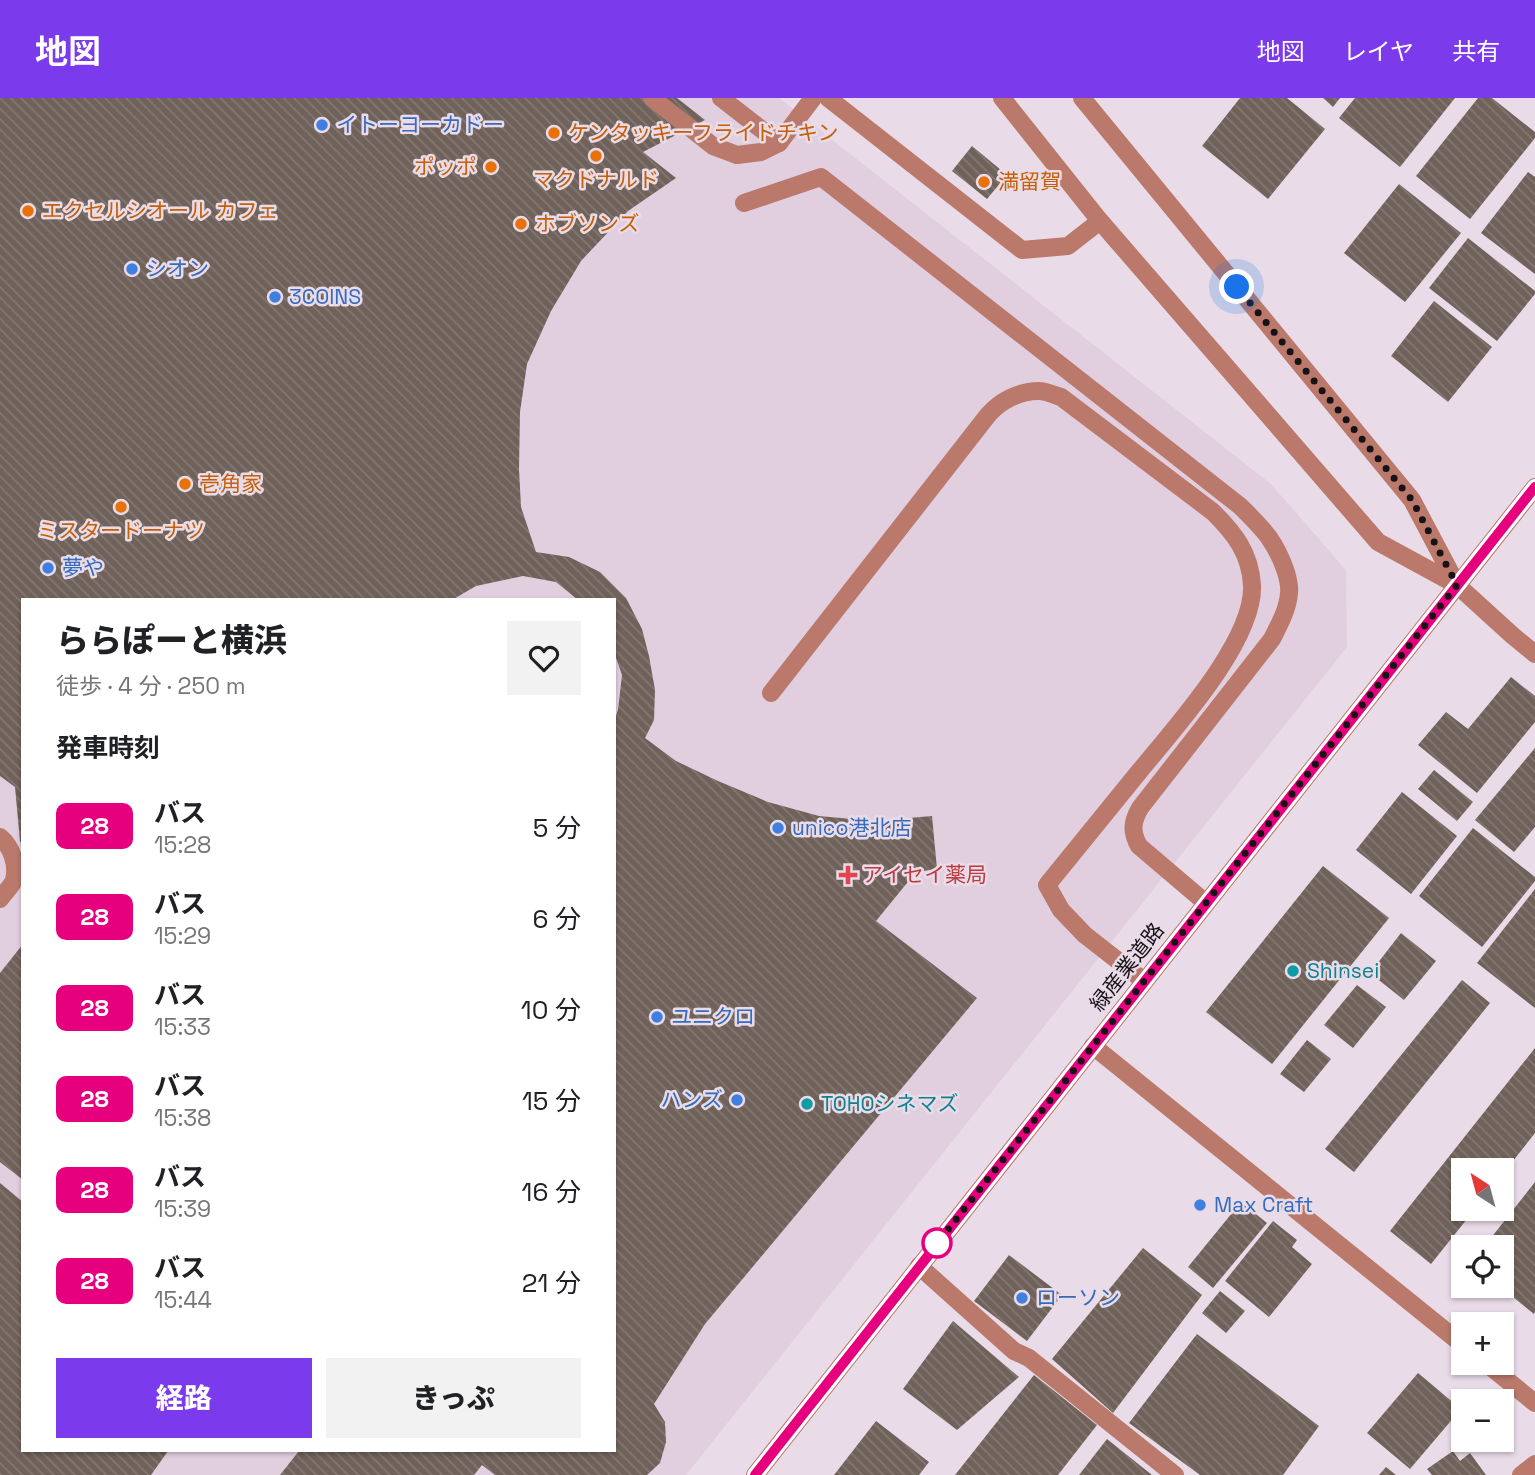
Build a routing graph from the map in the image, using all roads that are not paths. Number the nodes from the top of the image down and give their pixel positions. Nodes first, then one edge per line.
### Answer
1 (652, 98) edge
2 (721, 98) edge
3 (813, 98) edge
4 (828, 98) edge
5 (1002, 98) edge
6 (1082, 98) edge
7 (779, 143) junction
8 (744, 202) dead end
9 (1100, 221) junction
10 (1535, 487) edge
11 (1457, 585) junction
12 (1535, 653) edge
13 (771, 693) dead end
14 (0, 836) edge
15 (0, 899) edge
16 (1206, 903) junction
17 (1144, 981) junction
18 (1093, 1046) junction
19 (919, 1266) junction
20 (1451, 1335) edge
21 (1501, 1375) edge
22 (1535, 1403) edge
23 (1535, 1464) edge
24 (755, 1475) edge
25 (1175, 1475) edge
26 (1521, 1475) edge

1 - 7 street
2 - 7 street
3 - 7 street
4 - 9 street
5 - 9 street
6 - 11 street
8 - 16 street
9 - 11 street
10 - 11 street, 緑産業道路
11 - 12 street
11 - 16 street, 緑産業道路
13 - 17 street
14 - 15 street
16 - 17 street, 緑産業道路
17 - 18 street, 緑産業道路
18 - 19 street, 緑産業道路
18 - 20 street
19 - 24 street, 緑産業道路
19 - 25 street
21 - 22 street
23 - 26 street

